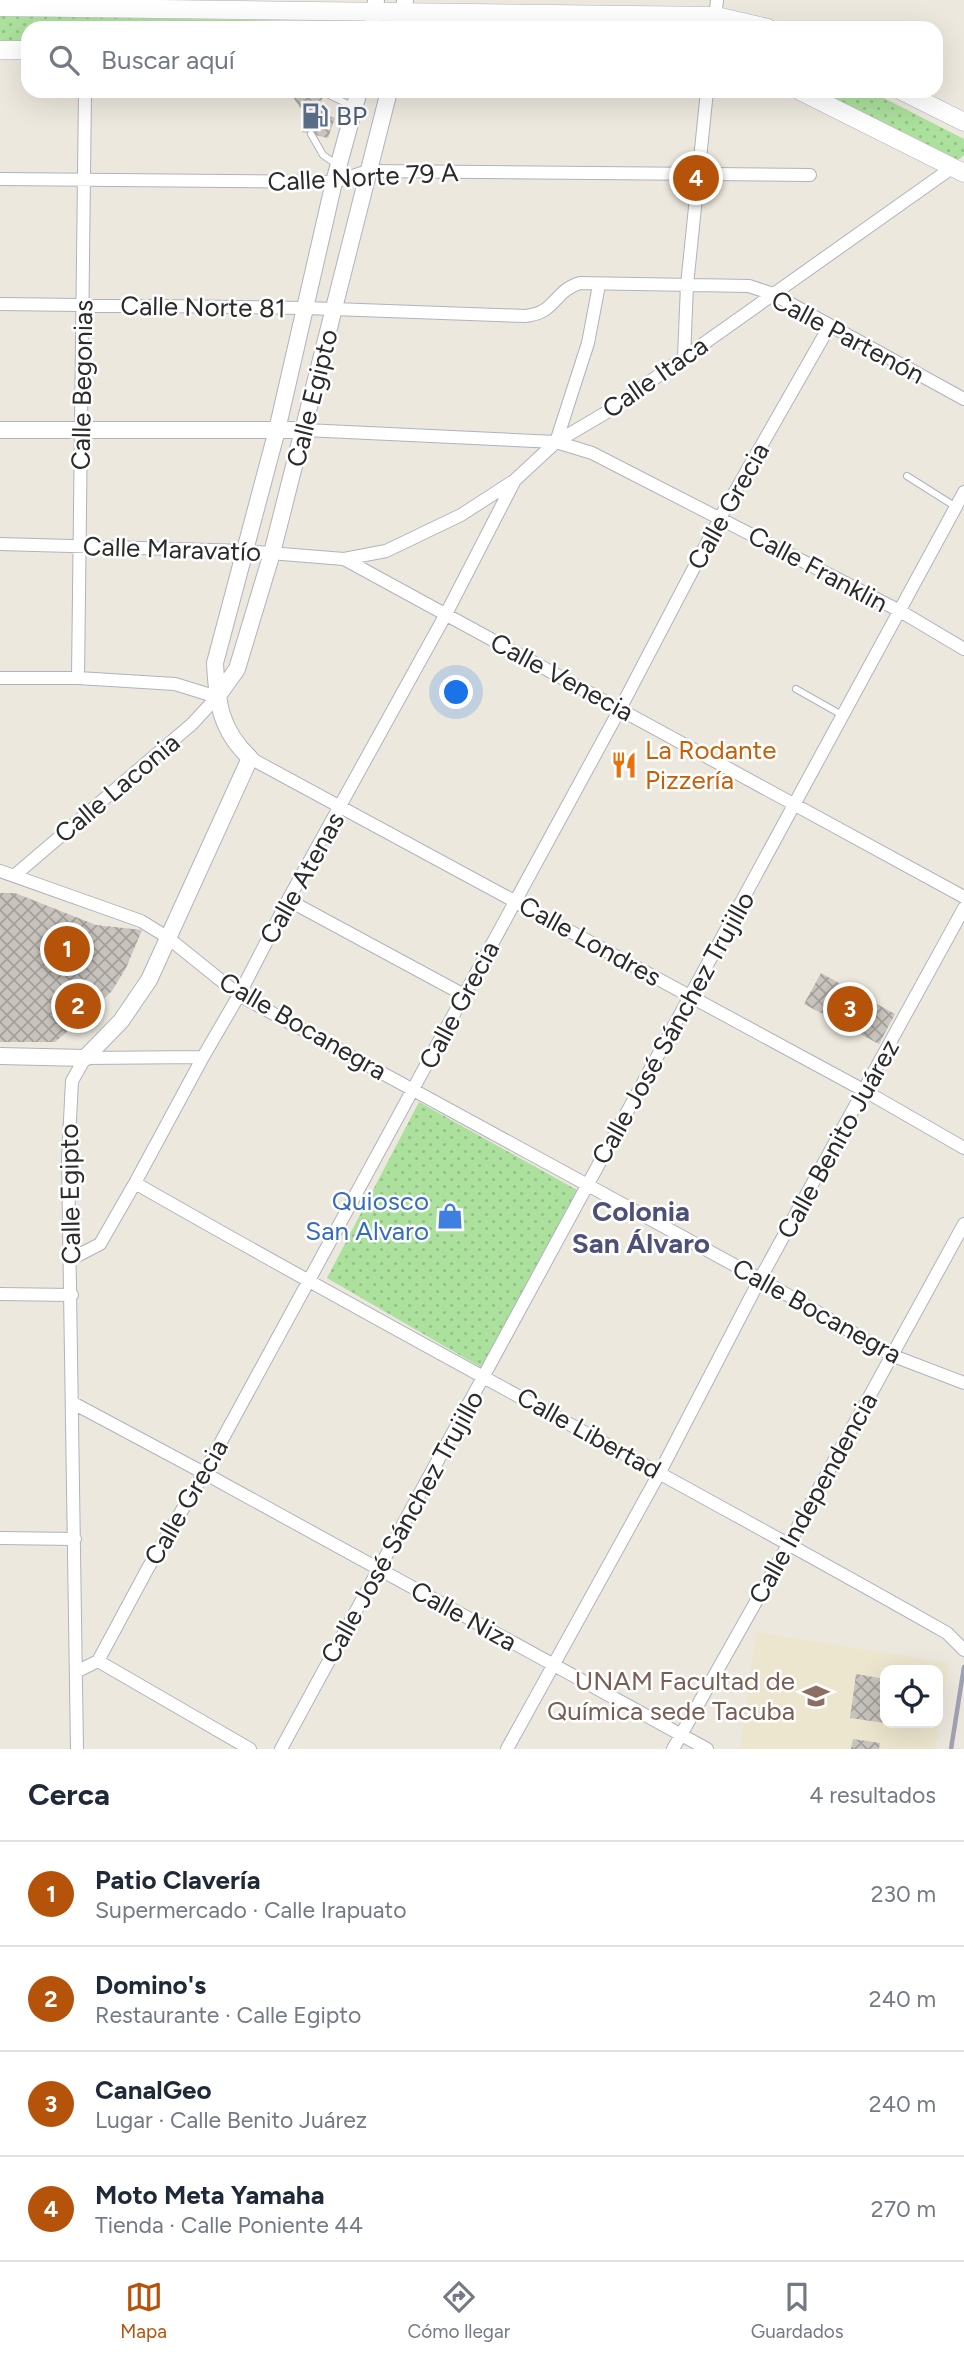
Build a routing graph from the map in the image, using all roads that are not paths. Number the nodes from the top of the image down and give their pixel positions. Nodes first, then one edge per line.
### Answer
1 (84, 4) edge
2 (325, 6) edge
3 (0, 7) edge
4 (375, 13) edge
5 (403, 13) edge
6 (716, 15) edge
7 (740, 21) edge
8 (0, 50) edge
9 (21, 50) edge
10 (85, 98) edge
11 (387, 98) edge
12 (706, 98) edge
13 (814, 98) edge
14 (916, 98) edge
15 (357, 99) edge
16 (964, 122) edge
17 (312, 134) dead end
18 (958, 170) edge
19 (368, 171) junction
20 (336, 174) junction
21 (697, 174) junction
22 (810, 175) dead end
23 (0, 179) edge
24 (85, 180) junction
25 (599, 285) junction
26 (687, 285) junction
27 (773, 294) junction
28 (0, 304) edge
29 (82, 305) junction
30 (306, 308) junction
31 (335, 309) junction
32 (829, 327) junction
33 (684, 358) junction
34 (964, 399) edge
35 (0, 430) edge
36 (277, 430) junction
37 (305, 430) junction
38 (81, 432) junction
39 (556, 442) junction
40 (907, 476) dead end
41 (515, 480) junction
42 (964, 492) edge
43 (956, 507) junction
44 (720, 517) junction
45 (0, 544) edge
46 (79, 546) junction
47 (245, 551) junction
48 (272, 553) junction
49 (344, 559) junction
50 (900, 611) junction
51 (446, 614) junction
52 (964, 649) edge
53 (0, 678) edge
54 (78, 678) junction
55 (796, 690) dead end
56 (217, 697) junction
57 (620, 709) junction
58 (842, 715) junction
59 (250, 758) junction
60 (795, 804) junction
61 (341, 806) junction
62 (0, 871) edge
63 (15, 876) junction
64 (964, 897) edge
65 (288, 900) junction
66 (516, 900) junction
67 (964, 908) edge
68 (167, 937) junction
69 (239, 995) junction
70 (464, 995) junction
71 (691, 996) junction
72 (0, 1056) edge
73 (203, 1057) junction
74 (85, 1058) junction
75 (413, 1090) junction
76 (865, 1091) junction
77 (964, 1148) edge
78 (135, 1183) junction
79 (588, 1185) junction
80 (964, 1224) edge
81 (71, 1259) junction
82 (760, 1279) junction
83 (309, 1283) junction
84 (0, 1294) edge
85 (72, 1295) junction
86 (891, 1355) junction
87 (484, 1376) junction
88 (964, 1383) edge
89 (73, 1403) junction
90 (660, 1472) junction
91 (204, 1473) junction
92 (0, 1538) edge
93 (75, 1539) junction
94 (789, 1543) junction
95 (379, 1568) junction
96 (964, 1650) edge
97 (98, 1661) junction
98 (554, 1666) junction
99 (76, 1672) junction
100 (681, 1735) junction
101 (77, 1749) edge
102 (250, 1749) edge
103 (281, 1749) edge
104 (507, 1749) edge
105 (673, 1749) edge
106 (707, 1749) edge

1 - 2 main road
1 - 3 main road
2 - 4 main road
4 - 5 main road
5 - 6 main road
6 - 7 main road
8 - 9 main road
10 - 24 street, Calle Begonias
11 - 19 street, Calle Egipto
12 - 21 street
13 - 18 main road
14 - 16 main road
15 - 20 street, Calle Egipto
17 - 20 lane
18 - 27 street, Calle Itaca
19 - 20 street, Calle Norte 79 A
19 - 21 street, Calle Norte 79 A
19 - 31 street, Calle Egipto
20 - 24 street, Calle Norte 79 A
20 - 30 street, Calle Egipto
21 - 22 street, Calle Norte 79 A
21 - 26 street
23 - 24 street, Calle Norte 79 A
24 - 29 street, Calle Begonias
25 - 26 street, Calle Norte 81
25 - 31 street, Calle Norte 81
25 - 39 street
26 - 27 street, Calle Partenón
26 - 33 street
27 - 32 street, Calle Partenón
27 - 33 street, Calle Itaca
28 - 29 street, Calle Norte 81
29 - 30 street, Calle Norte 81
29 - 38 street, Calle Begonias
30 - 31 street, Calle Norte 81
30 - 36 street, Calle Egipto
31 - 37 street, Calle Egipto
32 - 34 street, Calle Partenón
32 - 44 street, Calle Grecia
33 - 39 street, Calle Itaca
35 - 38 street
36 - 37 street
36 - 38 street
36 - 47 street, Calle Egipto
37 - 39 street, Calle Franklin
37 - 48 street, Calle Egipto
38 - 46 street, Calle Begonias
39 - 41 street, Calle Itaca
39 - 44 street, Calle Franklin
40 - 43 lane
41 - 49 street, Calle Itaca
41 - 51 street, Calle Atenas
42 - 43 street, Calle José Sánchez Trujillo
43 - 50 street, Calle José Sánchez Trujillo
44 - 50 street, Calle Franklin
44 - 57 street, Calle Grecia
45 - 46 street, Calle Maravatío
46 - 47 street, Calle Maravatío
46 - 54 street, Calle Begonias
47 - 48 street, Calle Maravatío
47 - 56 street, Calle Egipto
48 - 49 street, Calle Maravatío
48 - 56 street, Calle Egipto
49 - 51 street, Calle Venecia
50 - 52 street, Calle Franklin
50 - 58 street, Calle José Sánchez Trujillo
51 - 57 street, Calle Venecia
51 - 61 street, Calle Atenas
53 - 54 street
54 - 56 street
55 - 58 lane
56 - 59 street, Calle Egipto
56 - 63 street, Calle Laconia
57 - 60 street, Calle Venecia
57 - 66 street, Calle Grecia
58 - 60 street, Calle José Sánchez Trujillo
59 - 61 street, Calle Londres
59 - 68 street, Calle Egipto
60 - 64 street, Calle Venecia
60 - 71 street, Calle José Sánchez Trujillo
61 - 65 street, Calle Atenas
61 - 66 street, Calle Londres
62 - 63 street, Calle Bocanegra
63 - 68 street, Calle Bocanegra
65 - 69 street, Calle Atenas
65 - 70 street
66 - 70 street, Calle Grecia
66 - 71 street, Calle Londres
67 - 76 street, Calle Benito Juárez
68 - 69 street, Calle Bocanegra
68 - 74 street, Calle Egipto
69 - 73 street, Calle Atenas
69 - 75 street, Calle Bocanegra
70 - 75 street, Calle Grecia
71 - 76 street, Calle Londres
71 - 79 street, Calle José Sánchez Trujillo
72 - 74 street
73 - 74 street
73 - 78 street, Calle Atenas
74 - 81 street, Calle Egipto
75 - 79 street, Calle Bocanegra
75 - 83 street, Calle Grecia
76 - 77 street, Calle Londres
76 - 82 street, Calle Benito Juárez
78 - 81 street, Calle Atenas
78 - 83 street, Calle Libertad
79 - 82 street, Calle Bocanegra
79 - 87 street, Calle José Sánchez Trujillo
80 - 86 street, Calle Independencia
81 - 85 street, Calle Egipto
82 - 86 street, Calle Bocanegra
82 - 90 street, Calle Benito Juárez
83 - 87 street, Calle Libertad
83 - 91 street, Calle Grecia
84 - 85 street
85 - 89 street, Calle Egipto
86 - 88 street, Calle Bocanegra
86 - 94 street, Calle Independencia
87 - 90 street, Calle Libertad
87 - 95 street, Calle José Sánchez Trujillo
89 - 91 street, Calle Niza
89 - 93 street, Calle Egipto
90 - 94 street, Calle Libertad
90 - 98 street, Calle Benito Juárez
91 - 95 street, Calle Niza
91 - 97 street, Calle Grecia
92 - 93 street
93 - 99 street, Calle Egipto
94 - 96 street, Calle Libertad
94 - 100 street, Calle Independencia
95 - 98 street, Calle Niza
95 - 103 street, Calle José Sánchez Trujillo
97 - 99 street
97 - 102 street
98 - 100 street, Calle Niza
98 - 104 street, Calle Benito Juárez
99 - 101 street, Calle Egipto
100 - 105 street, Calle Independencia
100 - 106 street, Calle Niza

